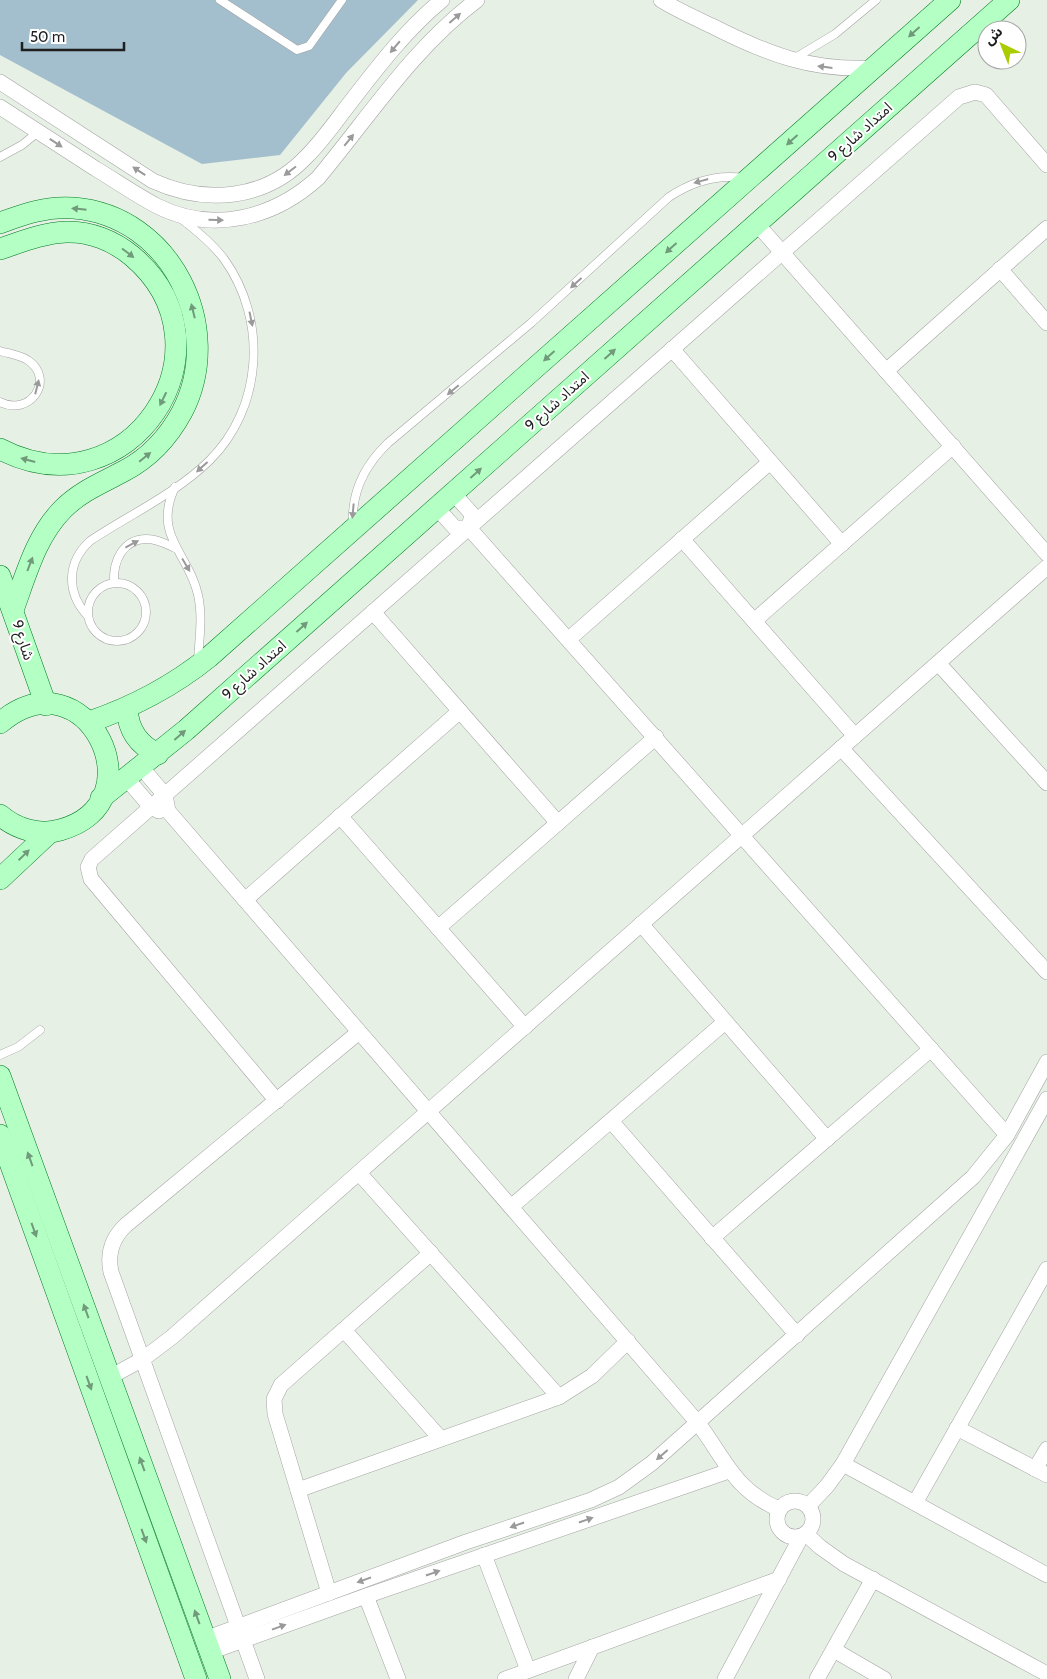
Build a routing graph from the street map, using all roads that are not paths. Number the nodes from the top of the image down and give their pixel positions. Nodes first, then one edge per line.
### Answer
1 (220, 0) edge
2 (342, 0) edge
3 (442, 0) edge
4 (478, 0) edge
5 (661, 0) edge
6 (876, 0) edge
7 (950, 0) edge
8 (1009, 0) edge
9 (790, 60) junction
10 (873, 68) junction
11 (0, 82) edge
12 (0, 107) edge
13 (38, 132) junction
14 (0, 157) edge
15 (1047, 165) edge
16 (749, 178) junction
17 (172, 212) junction
18 (0, 223) edge
19 (757, 224) junction
20 (1047, 228) edge
21 (0, 250) edge
22 (782, 252) junction
23 (1000, 269) junction
24 (1047, 323) edge
25 (672, 349) junction
26 (0, 351) edge
27 (886, 371) junction
28 (0, 402) edge
29 (953, 446) junction
30 (0, 449) edge
31 (770, 462) junction
32 (175, 487) junction
33 (453, 493) junction
34 (436, 508) junction
35 (470, 528) junction
36 (353, 529) junction
37 (682, 539) junction
38 (842, 544) junction
39 (175, 548) junction
40 (1047, 554) edge
41 (1047, 567) edge
42 (0, 576) edge
43 (114, 582) junction
44 (13, 610) junction
45 (373, 612) junction
46 (87, 614) junction
47 (754, 622) junction
48 (569, 639) junction
49 (938, 663) junction
50 (197, 666) junction
51 (46, 705) junction
52 (127, 708) junction
53 (460, 711) junction
54 (89, 722) junction
55 (0, 723) edge
56 (855, 736) junction
57 (656, 737) junction
58 (841, 748) junction
59 (158, 754) junction
60 (134, 773) junction
61 (1047, 783) edge
62 (165, 795) junction
63 (101, 798) junction
64 (151, 807) junction
65 (168, 811) junction
66 (0, 815) edge
67 (340, 816) junction
68 (558, 822) junction
69 (49, 833) junction
70 (742, 835) junction
71 (0, 879) edge
72 (245, 900) junction
73 (641, 924) junction
74 (438, 928) junction
75 (1047, 972) edge
76 (726, 1022) junction
77 (525, 1027) junction
78 (40, 1030) dead end
79 (360, 1032) junction
80 (931, 1049) junction
81 (0, 1055) edge
82 (1047, 1062) edge
83 (0, 1076) edge
84 (1047, 1099) edge
85 (276, 1101) junction
86 (428, 1112) junction
87 (611, 1121) junction
88 (7, 1135) edge
89 (1007, 1135) junction
90 (827, 1139) junction
91 (359, 1173) junction
92 (512, 1207) junction
93 (712, 1238) junction
94 (431, 1253) junction
95 (1047, 1269) edge
96 (344, 1330) junction
97 (796, 1335) junction
98 (628, 1341) junction
99 (143, 1359) junction
100 (110, 1377) junction
101 (559, 1397) junction
102 (698, 1423) junction
103 (957, 1428) junction
104 (441, 1439) junction
105 (1047, 1449) edge
106 (843, 1464) junction
107 (729, 1471) junction
108 (1041, 1472) edge
109 (298, 1490) junction
110 (914, 1503) junction
111 (808, 1506) junction
112 (779, 1509) junction
113 (488, 1535) junction
114 (804, 1535) junction
115 (466, 1542) junction
116 (483, 1555) junction
117 (1047, 1575) edge
118 (779, 1578) junction
119 (873, 1580) junction
120 (329, 1593) junction
121 (366, 1596) junction
122 (240, 1634) junction
123 (208, 1646) junction
124 (592, 1647) junction
125 (834, 1650) junction
126 (528, 1670) junction
127 (1047, 1674) edge
128 (196, 1679) edge
129 (220, 1679) edge
130 (257, 1679) edge
131 (398, 1679) edge
132 (505, 1679) edge
133 (576, 1679) edge
134 (725, 1679) edge
135 (818, 1679) edge
136 (884, 1679) edge

1 - 2 lane
3 -> 11 street
17 -> 4 street
5 - 9 street
6 - 9 lane
7 -> 10 street
8 - 19 street, امتداد شارع 9
10 -> 9 street
10 -> 16 street
12 - 13 street
13 - 14 lane
13 -> 17 street
15 - 22 street
16 -> 36 street
16 -> 36 lane
17 -> 32 lane
44 -> 18 street
19 - 22 street
33 -> 19 street, امتداد شارع 9
20 - 23 street
21 -> 30 street
22 - 25 street
22 - 27 street
23 - 24 street
23 - 27 street
25 - 31 street
25 - 35 street
28 -> 26 lane
27 - 29 street
29 - 38 street
29 - 40 street
31 - 37 street
31 - 38 street
32 - 39 lane
32 - 46 lane
33 - 34 street, امتداد شارع 9
33 - 35 street
34 - 35 street
59 -> 34 street, امتداد شارع 9
35 - 45 street
35 - 48 street
36 - 50 street
37 - 47 street
37 - 48 street
38 - 47 street
43 -> 39 lane
39 -> 50 lane
41 - 49 street
42 - 44 street, شارع 9
43 - 46 lane
43 - 46 lane
44 - 51 street, شارع 9
45 - 53 street
45 - 62 street
47 - 56 street
48 - 57 street
49 - 56 street
49 - 61 street
50 - 52 street
51 - 54 street
51 - 55 street
52 - 54 street
52 - 59 street
53 - 67 street
53 - 68 street
54 - 63 street
56 - 58 street
57 - 68 street
57 - 70 street
58 - 70 street
58 - 75 street
59 - 60 street, امتداد شارع 9
60 - 62 street
60 - 63 street, امتداد شارع 9
60 - 64 street
62 - 64 street
62 - 65 street
63 - 69 street
64 - 65 street
64 - 85 street
65 - 72 street
66 - 69 street
67 - 72 street
67 - 74 street
68 - 74 street
71 -> 69 street
70 - 73 street
70 - 80 street
72 - 79 street
73 - 76 street
73 - 77 street
74 - 77 street
76 - 87 street
76 - 90 street
77 - 86 street
78 - 81 lane
79 - 85 street
79 - 86 street
80 - 89 street
80 - 90 street
82 - 89 street
83 - 88 street
84 - 106 street
85 - 99 street
86 - 91 street
86 - 92 street
87 - 92 street
87 - 93 street
100 -> 88 street
88 -> 128 street
89 - 97 street
90 - 93 street
91 - 94 street
91 - 99 street
92 - 98 street
93 - 97 street
94 - 96 street
94 - 101 street
95 - 103 street
96 - 104 street
96 - 109 street
97 - 102 street
98 - 101 street
98 - 102 street
99 - 100 street
99 - 122 street
123 -> 100 street
101 - 104 street
102 - 107 street
102 -> 113 street
103 - 108 street
103 - 110 street
104 - 109 street
105 - 108 street
106 - 110 street
106 - 111 street
107 - 112 street
116 -> 107 street
109 - 120 street
110 - 117 street
111 - 112 street
111 - 114 street
112 - 114 street
113 - 115 street
113 - 116 street
114 - 118 street
114 - 119 street
115 - 116 street
115 -> 120 street
121 -> 116 street
116 - 126 street
118 - 124 street
118 - 134 street
119 - 125 street
119 - 127 street
120 - 122 street
122 -> 121 street
121 - 131 street
122 - 123 street
122 - 130 street
123 - 129 street
124 - 126 street
124 - 133 street
125 - 135 street
125 - 136 street
126 - 132 street

